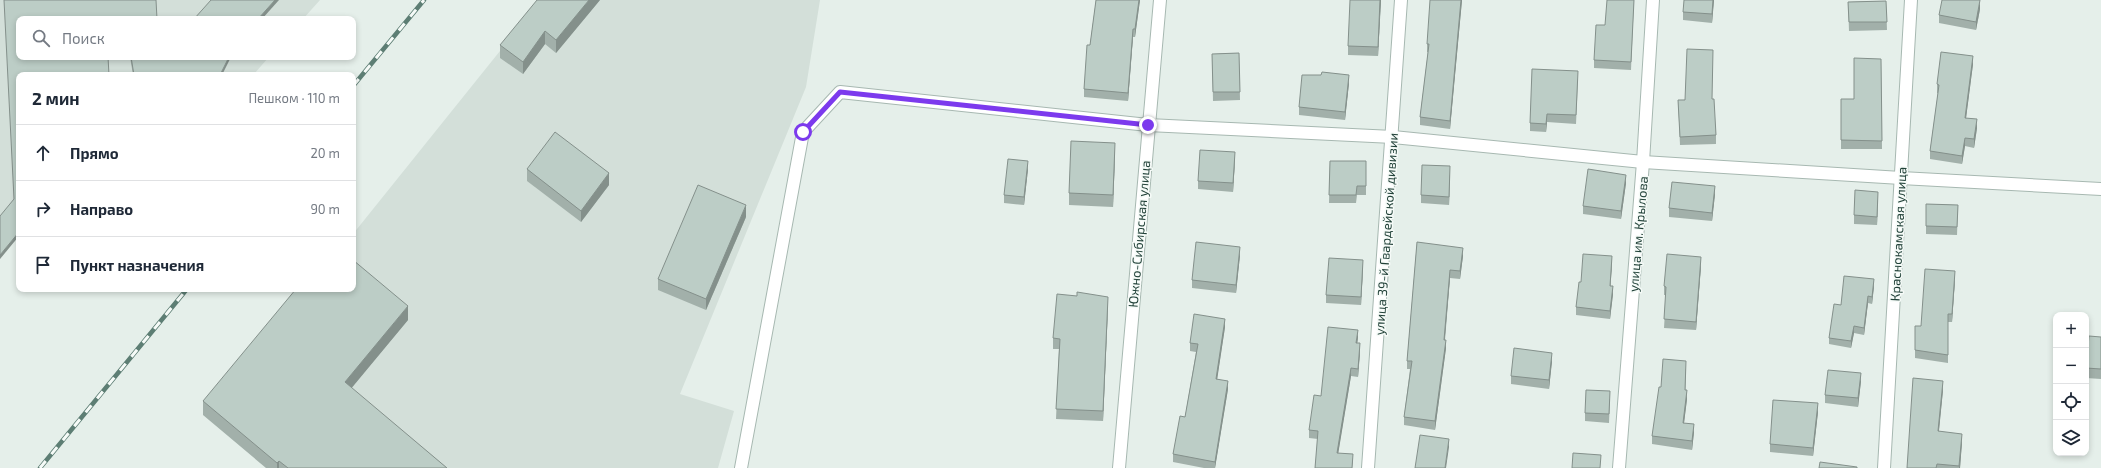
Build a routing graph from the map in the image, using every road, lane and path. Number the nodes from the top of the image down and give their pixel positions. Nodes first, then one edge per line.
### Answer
1 (1160, 0) edge
2 (1401, 0) edge
3 (1653, 0) edge
4 (1912, 0) edge
5 (1148, 125) junction
6 (1393, 137) junction
7 (1643, 162) junction
8 (1901, 178) junction
9 (2101, 188) edge
10 (741, 468) edge
11 (1119, 468) edge
12 (1368, 468) edge
13 (1618, 468) edge
14 (1884, 468) edge

1 - 5 street, Южно-Сибирская улица
2 - 6 street, улица 39-й Гвардейской дивизии
3 - 7 street, улица им. Крылова
4 - 8 street, Краснокамская улица
5 - 6 street
5 - 10 street
5 - 11 street, Южно-Сибирская улица
6 - 7 street
6 - 12 street, улица 39-й Гвардейской дивизии
7 - 8 street
7 - 13 street, улица им. Крылова
8 - 9 street
8 - 14 street, Краснокамская улица

